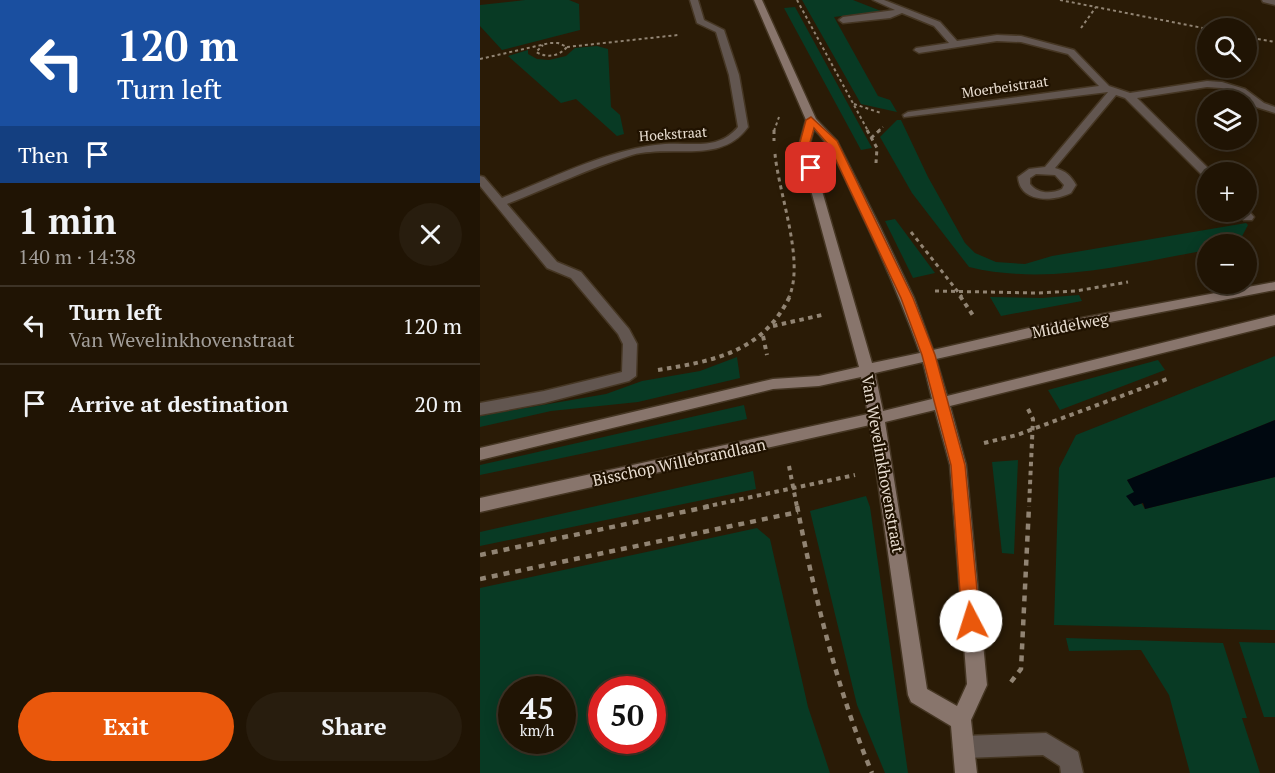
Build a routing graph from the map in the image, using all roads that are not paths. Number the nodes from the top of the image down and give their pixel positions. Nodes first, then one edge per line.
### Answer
1 (694, 0) edge
2 (758, 0) edge
3 (1266, 0) edge
4 (884, 1) edge
5 (1275, 2) edge
6 (902, 10) junction
7 (843, 20) dead end
8 (954, 44) junction
9 (919, 50) dead end
10 (1110, 90) junction
11 (1129, 96) junction
12 (1275, 110) edge
13 (908, 115) dead end
14 (811, 120) junction
15 (1197, 164) edge
16 (1048, 170) dead end
17 (480, 178) edge
18 (501, 202) junction
19 (1275, 286) edge
20 (1275, 320) edge
21 (928, 355) junction
22 (867, 369) junction
23 (942, 403) junction
24 (480, 408) edge
25 (877, 418) junction
26 (480, 454) edge
27 (480, 505) edge
28 (961, 720) junction
29 (964, 747) junction
30 (966, 773) edge
31 (1072, 773) edge

1 - 18 street, Hoekstraat
2 - 14 main road
3 - 5 street
4 - 6 street
6 - 7 street
6 - 8 street
8 - 9 street, Moerbeistraat
8 - 10 street, Moerbeistraat
10 - 11 street, Moerbeistraat
10 - 13 street, Moerbeistraat
10 - 16 street
11 - 12 street, Moerbeistraat
11 - 15 street, Moerbeistraat
14 - 21 main road
14 - 22 main road, Van Wevelinkhovenstraat
17 - 18 street
18 - 24 street
19 - 21 main road, Middelweg
20 - 23 main road
21 - 22 main road, Middelweg
21 - 23 main road
22 - 25 main road, Van Wevelinkhovenstraat
22 - 26 main road
23 - 25 main road
23 - 28 main road
25 - 27 main road, Bisschop Willebrandlaan
25 - 28 main road, Van Wevelinkhovenstraat
28 - 29 main road
29 - 30 main road
29 - 31 street

